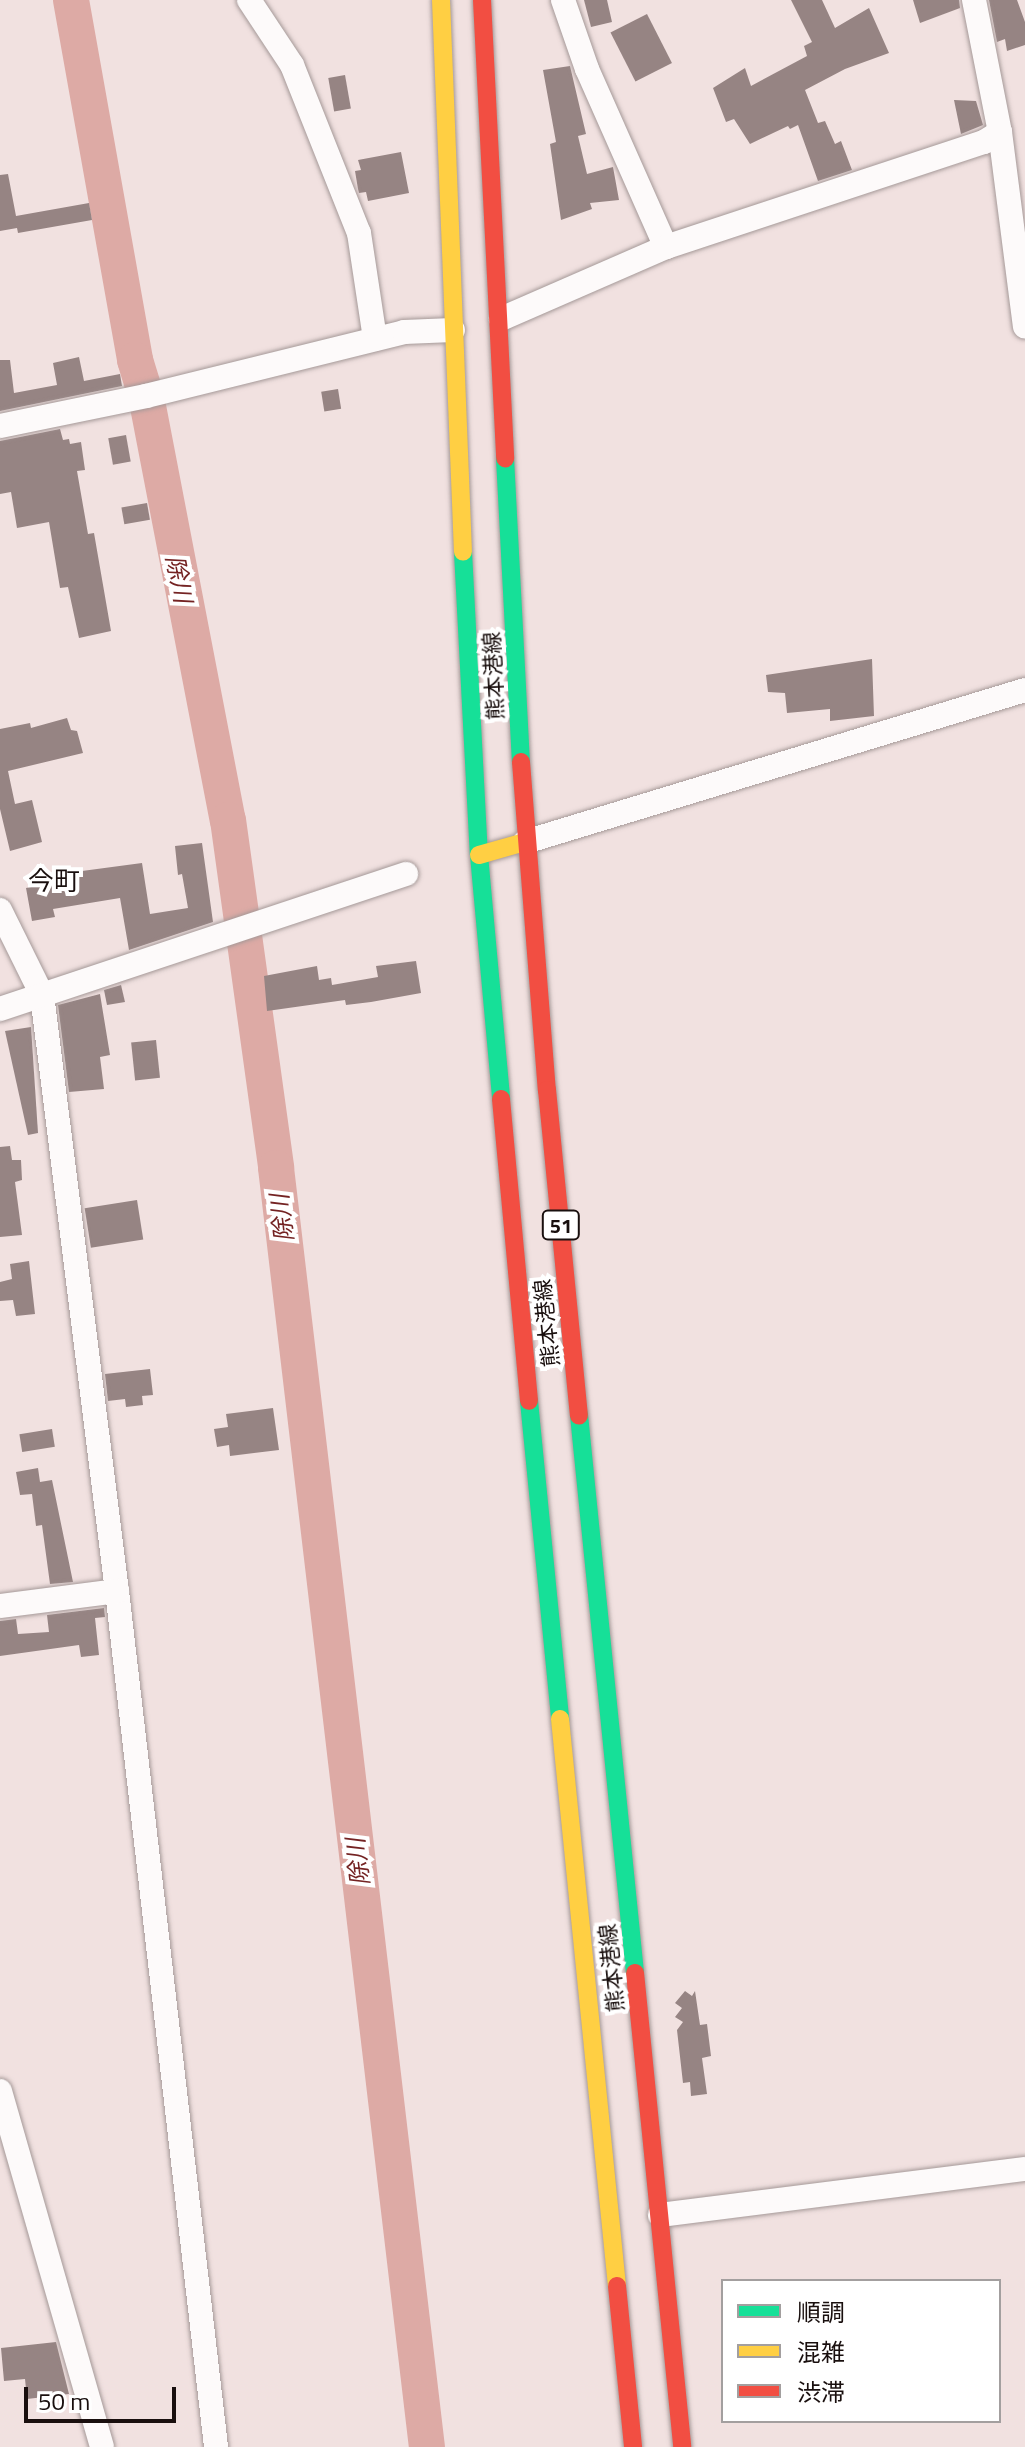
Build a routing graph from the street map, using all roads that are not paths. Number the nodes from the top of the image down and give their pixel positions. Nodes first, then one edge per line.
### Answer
1 (249, 0) edge
2 (441, 0) edge
3 (482, 0) edge
4 (563, 0) edge
5 (974, 0) edge
6 (1000, 132) junction
7 (666, 247) junction
8 (501, 319) junction
9 (1025, 326) edge
10 (453, 330) junction
11 (375, 339) junction
12 (0, 426) edge
13 (1025, 690) edge
14 (525, 842) junction
15 (479, 855) junction
16 (406, 874) dead end
17 (0, 910) edge
18 (42, 995) junction
19 (0, 1009) edge
20 (594, 1539) junction
21 (542, 1544) junction
22 (117, 1591) junction
23 (0, 1606) edge
24 (0, 2091) edge
25 (1025, 2169) edge
26 (660, 2215) junction
27 (611, 2219) junction
28 (102, 2447) edge
29 (216, 2447) edge
30 (633, 2447) edge
31 (682, 2447) edge

1 - 11 street
2 - 10 main road, 熊本港線 / 51
3 - 8 main road, 熊本港線 / 51
4 - 7 street
5 - 6 street
6 - 7 street
6 - 9 street
7 - 8 street
8 - 10 main road
8 - 14 main road, 熊本港線 / 51
10 - 11 street
10 - 15 main road, 熊本港線 / 51
11 - 12 street
13 - 14 street
14 - 15 main road
14 - 20 main road, 熊本港線 / 51
15 - 21 main road, 熊本港線 / 51
16 - 18 street
17 - 18 street
18 - 19 street
18 - 22 street
20 - 21 main road
20 - 26 main road, 熊本港線 / 51
21 - 27 main road, 熊本港線 / 51
22 - 23 street
22 - 29 street
24 - 28 street
25 - 26 street
26 - 27 main road
26 - 31 main road, 熊本港線 / 51
27 - 30 main road, 熊本港線 / 51

